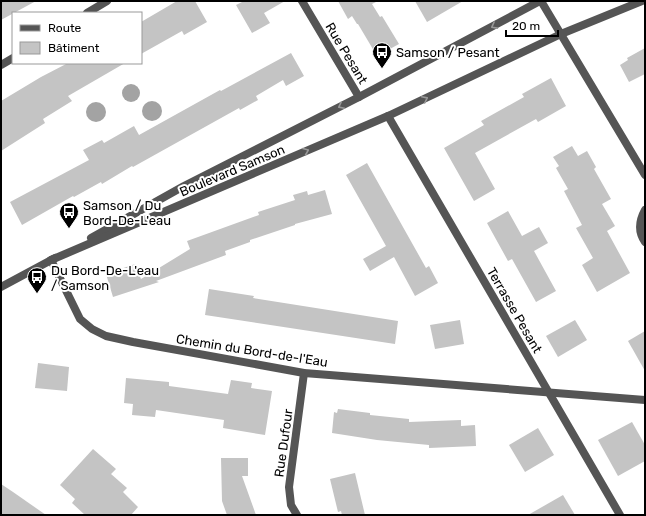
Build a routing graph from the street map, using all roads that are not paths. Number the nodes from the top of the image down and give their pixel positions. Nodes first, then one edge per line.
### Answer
1 (107, 1) edge
2 (302, 1) edge
3 (541, 1) edge
4 (642, 1) edge
5 (98, 3) edge
6 (88, 12) edge
7 (561, 34) junction
8 (12, 59) edge
9 (1, 66) edge
10 (359, 97) junction
11 (388, 116) junction
12 (645, 175) edge
13 (645, 210) edge
14 (645, 242) edge
15 (51, 260) junction
16 (1, 287) edge
17 (304, 373) junction
18 (548, 392) junction
19 (645, 400) edge
20 (297, 515) edge
21 (620, 515) edge

1 - 5 street
2 - 10 street, Rue Pesant
3 - 7 street
3 -> 10 street, Boulevard Samson
4 - 7 street, Boulevard Samson
5 - 6 street
11 -> 7 street, Boulevard Samson
7 - 12 street
8 - 9 street
10 -> 15 street, Boulevard Samson
15 -> 11 street, Boulevard Samson
11 - 18 street, Terrasse Pesant
13 - 14 street
15 - 16 street
15 - 17 street, Chemin du Bord-de-l'Eau
17 - 18 street, Chemin du Bord-de-l'Eau
17 - 20 street, Rue Dufour
18 - 19 street, Chemin du Bord-de-l'Eau
18 - 21 street, Terrasse Pesant

